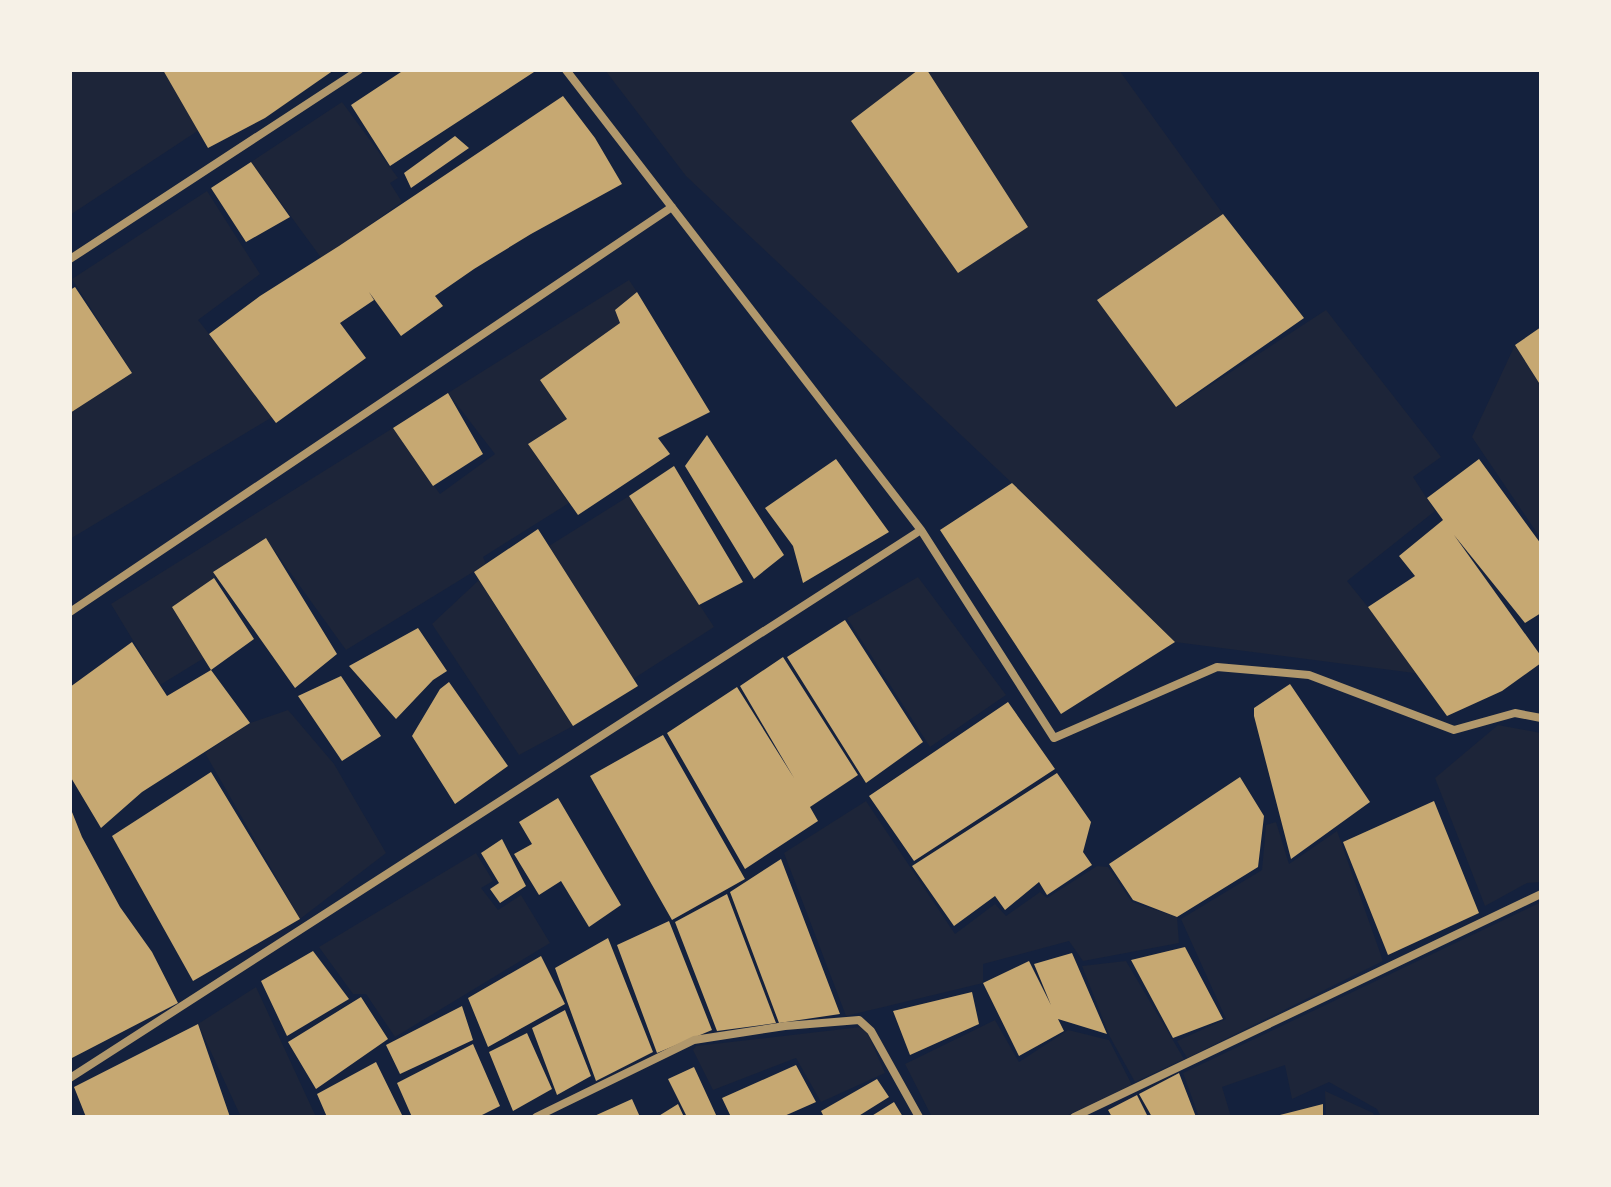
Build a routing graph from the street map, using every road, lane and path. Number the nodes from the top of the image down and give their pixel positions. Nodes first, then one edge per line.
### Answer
1 (359, 70) edge
2 (566, 70) edge
3 (672, 207) junction
4 (70, 259) edge
5 (921, 530) junction
6 (70, 612) edge
7 (1541, 718) edge
8 (1541, 894) edge
9 (70, 1078) edge
10 (536, 1117) edge
11 (919, 1117) edge
12 (1074, 1117) edge

1 - 4 street
2 - 3 street
3 - 5 street
3 - 6 street
5 - 7 street
5 - 9 street
8 - 12 street
10 - 11 street

